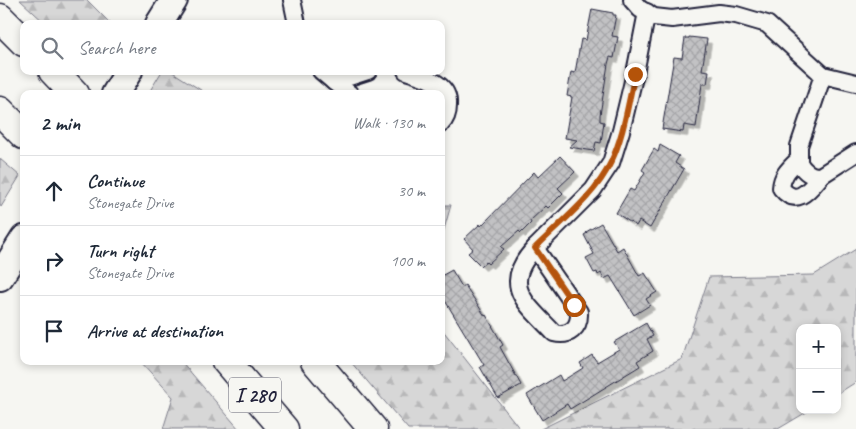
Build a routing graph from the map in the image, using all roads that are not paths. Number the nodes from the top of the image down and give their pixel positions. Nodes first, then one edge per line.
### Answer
1 (174, 0) edge
2 (292, 0) edge
3 (632, 0) edge
4 (647, 12) junction
5 (0, 18) edge
6 (162, 20) edge
7 (296, 20) edge
8 (20, 38) edge
9 (56, 75) edge
10 (127, 75) edge
11 (341, 75) edge
12 (417, 75) edge
13 (824, 75) junction
14 (328, 77) edge
15 (856, 83) edge
16 (71, 90) edge
17 (117, 90) edge
18 (345, 90) edge
19 (443, 90) edge
20 (445, 93) edge
21 (0, 112) edge
22 (445, 118) edge
23 (20, 131) edge
24 (856, 153) edge
25 (799, 159) junction
26 (821, 176) junction
27 (20, 245) edge
28 (535, 248) junction
29 (0, 277) edge
30 (229, 365) edge
31 (318, 365) edge
32 (284, 429) edge
33 (373, 429) edge

1 - 6 main road
2 - 7 street
3 - 4 street
4 - 13 street
4 - 28 street
5 - 8 highway
9 - 16 highway
10 - 17 main road
11 - 14 street
12 - 19 street
13 - 15 street
13 - 25 street
14 - 18 street
20 - 22 street
21 - 23 highway
24 - 26 street
25 - 26 street
25 - 26 street
27 - 29 main road
28 - 28 street
30 - 32 highway, I 280
31 - 33 highway

